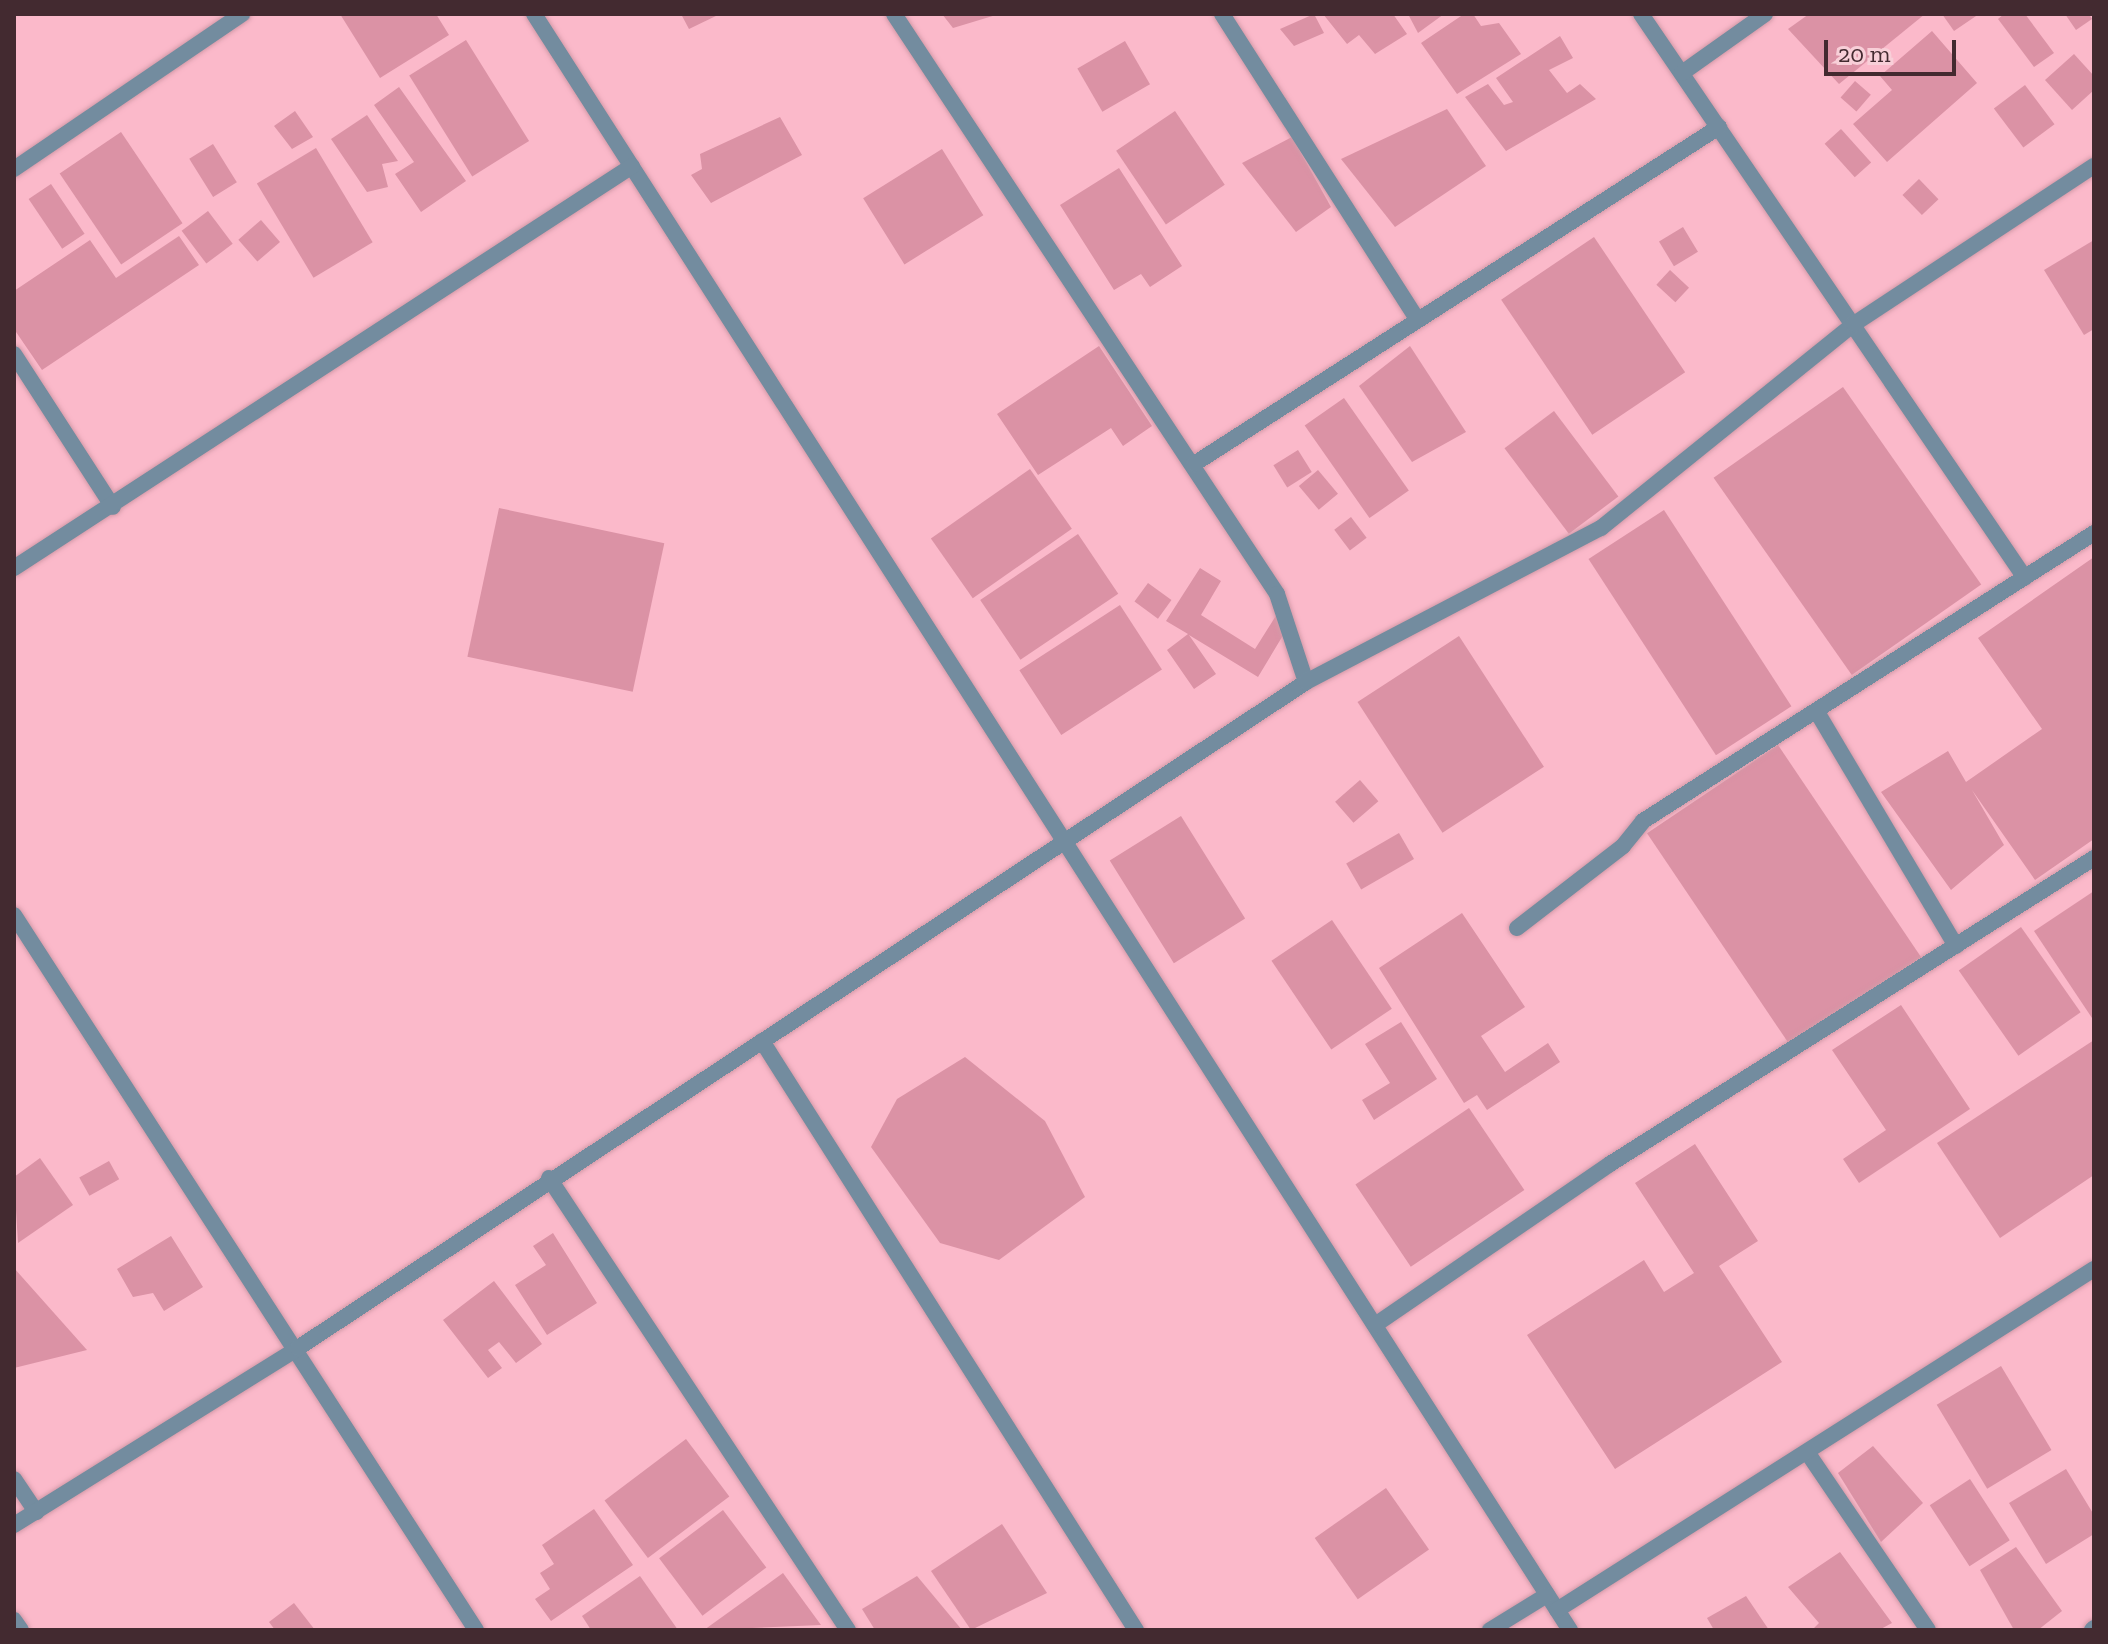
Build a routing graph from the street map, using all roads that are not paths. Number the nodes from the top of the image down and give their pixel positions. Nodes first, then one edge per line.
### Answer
1 (242, 14) edge
2 (534, 14) edge
3 (894, 14) edge
4 (1222, 14) edge
5 (1641, 14) edge
6 (1765, 14) edge
7 (1682, 73) junction
8 (1719, 127) junction
9 (632, 166) junction
10 (2094, 166) edge
11 (14, 169) edge
12 (1417, 319) junction
13 (1854, 324) junction
14 (14, 354) edge
15 (1194, 464) junction
16 (113, 507) junction
17 (2094, 533) edge
18 (14, 568) edge
19 (2025, 578) junction
20 (1306, 682) junction
21 (1817, 712) junction
22 (1066, 840) junction
23 (2094, 858) edge
24 (14, 915) edge
25 (1517, 928) dead end
26 (1956, 946) junction
27 (762, 1041) junction
28 (549, 1178) junction
29 (2094, 1269) edge
30 (1375, 1325) junction
31 (298, 1348) junction
32 (1807, 1452) junction
33 (14, 1479) edge
34 (36, 1512) junction
35 (14, 1525) edge
36 (1547, 1595) junction
37 (1557, 1610) junction
38 (14, 1620) edge
39 (21, 1630) edge
40 (476, 1630) edge
41 (848, 1630) edge
42 (1136, 1630) edge
43 (1490, 1630) edge
44 (1570, 1630) edge
45 (1928, 1630) edge

1 - 11 street
2 - 9 street
3 - 15 street
4 - 12 street
5 - 7 street
6 - 7 street
7 - 8 street
8 - 12 street
8 - 13 street
9 - 16 street
9 - 22 street
10 - 13 street
12 - 15 street
13 - 19 street
13 - 20 street
14 - 16 street
15 - 20 street
16 - 18 street
17 - 19 street
19 - 21 street
20 - 22 street
21 - 25 street
21 - 26 street
22 - 27 street
22 - 30 street
23 - 26 street
24 - 31 street
26 - 30 street
27 - 28 street
27 - 42 street
28 - 31 street
28 - 41 street
29 - 32 street
30 - 36 street
31 - 34 street
31 - 40 street
32 - 37 street
32 - 45 street
33 - 34 street
34 - 35 street
36 - 37 street
36 - 43 street
37 - 44 street
38 - 39 street

